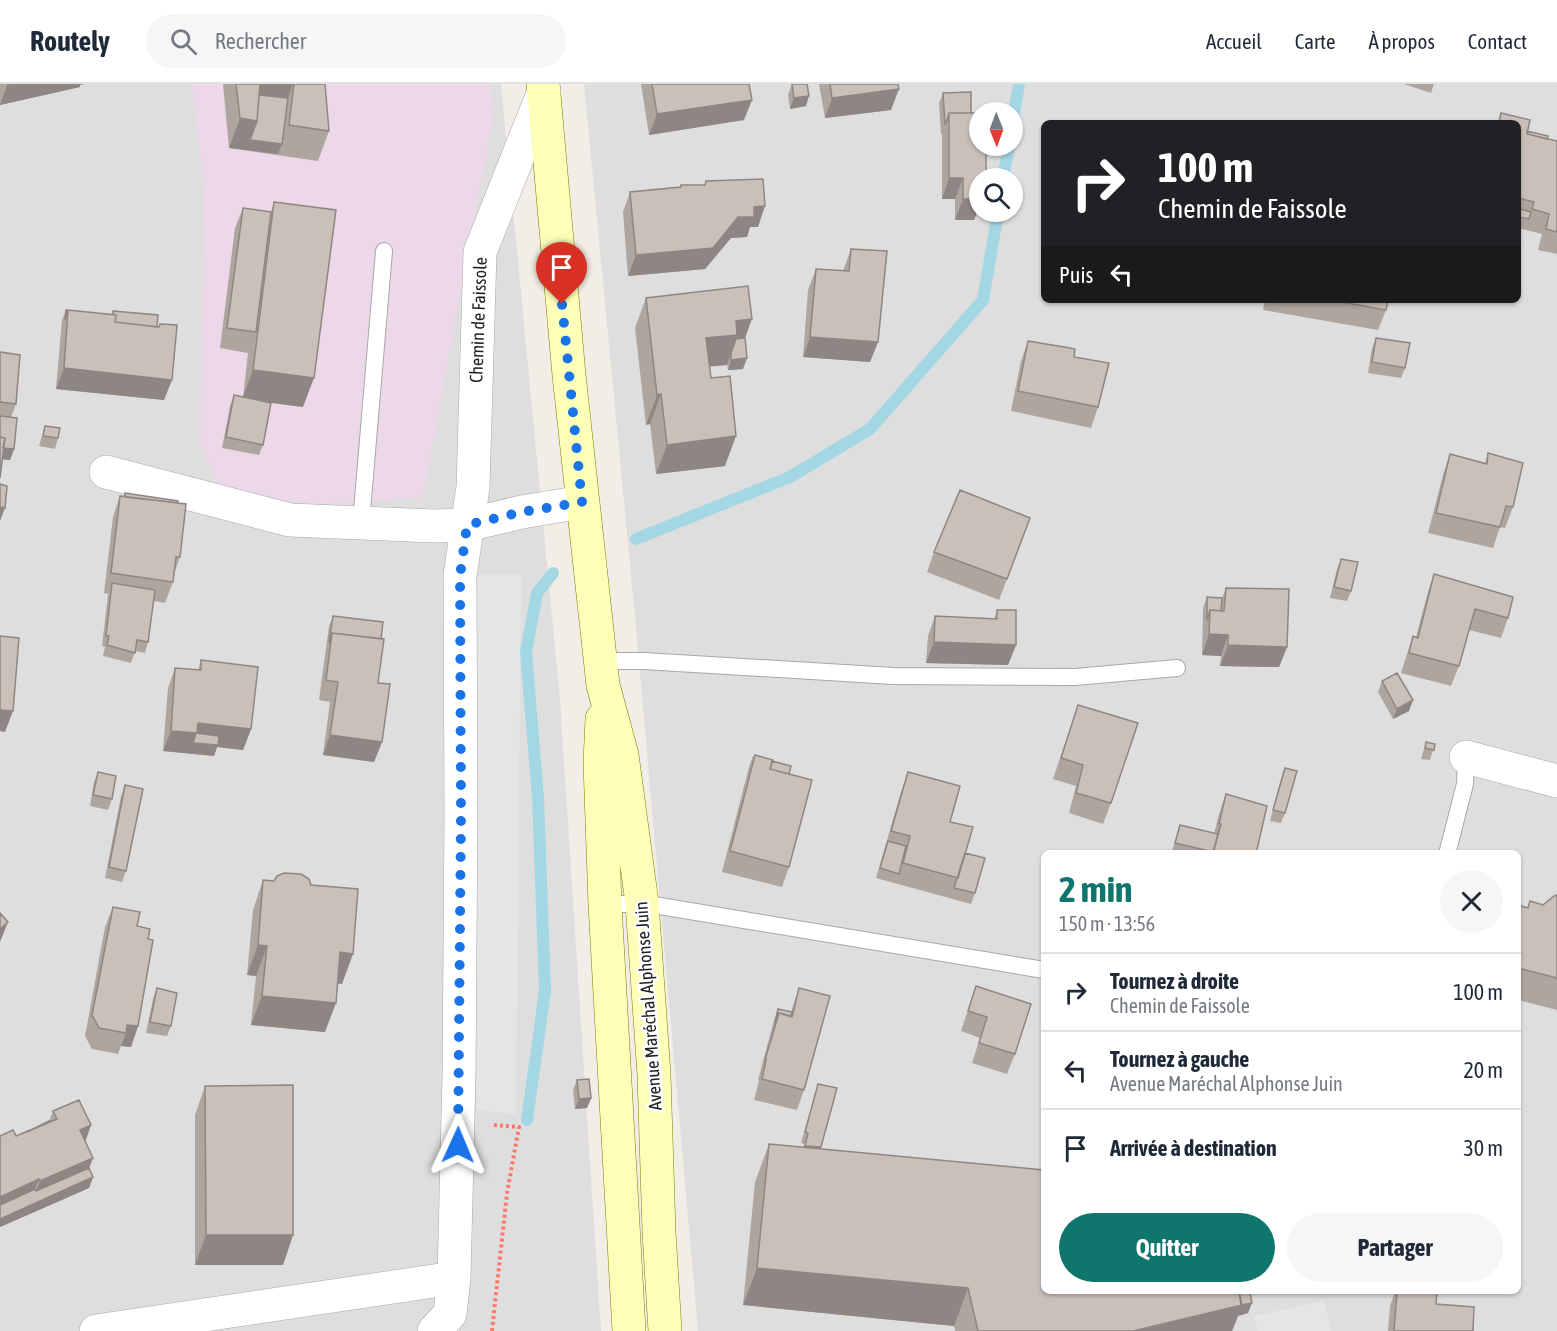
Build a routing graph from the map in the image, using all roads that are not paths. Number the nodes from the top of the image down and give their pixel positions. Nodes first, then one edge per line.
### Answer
1 (543, 88) edge
2 (384, 251) dead end
3 (106, 472) dead end
4 (582, 502) junction
5 (361, 523) junction
6 (467, 525) junction
7 (1177, 668) dead end
8 (601, 673) junction
9 (1467, 757) joint
10 (1557, 781) edge
11 (1448, 850) edge
12 (642, 903) junction
13 (605, 905) junction
14 (1041, 970) edge
15 (454, 1278) junction
16 (96, 1331) edge
17 (434, 1331) edge
18 (629, 1331) edge
19 (665, 1331) edge

1 - 4 main road, Avenue Maréchal Alphonse Juin
1 - 6 street, Chemin de Faissole
2 - 5 lane
3 - 5 street
4 - 6 street
4 - 8 main road, Avenue Maréchal Alphonse Juin
5 - 6 street
6 - 15 street, Chemin de Faissole
7 - 8 lane
8 - 12 main road, Avenue Maréchal Alphonse Juin
8 - 13 main road, Avenue Maréchal Alphonse Juin
9 - 10 street
9 - 11 lane
12 - 13 lane
12 - 14 lane
12 - 19 main road, Avenue Maréchal Alphonse Juin
13 - 18 main road, Avenue Maréchal Alphonse Juin
15 - 16 street
15 - 17 street, Chemin de Faissole

